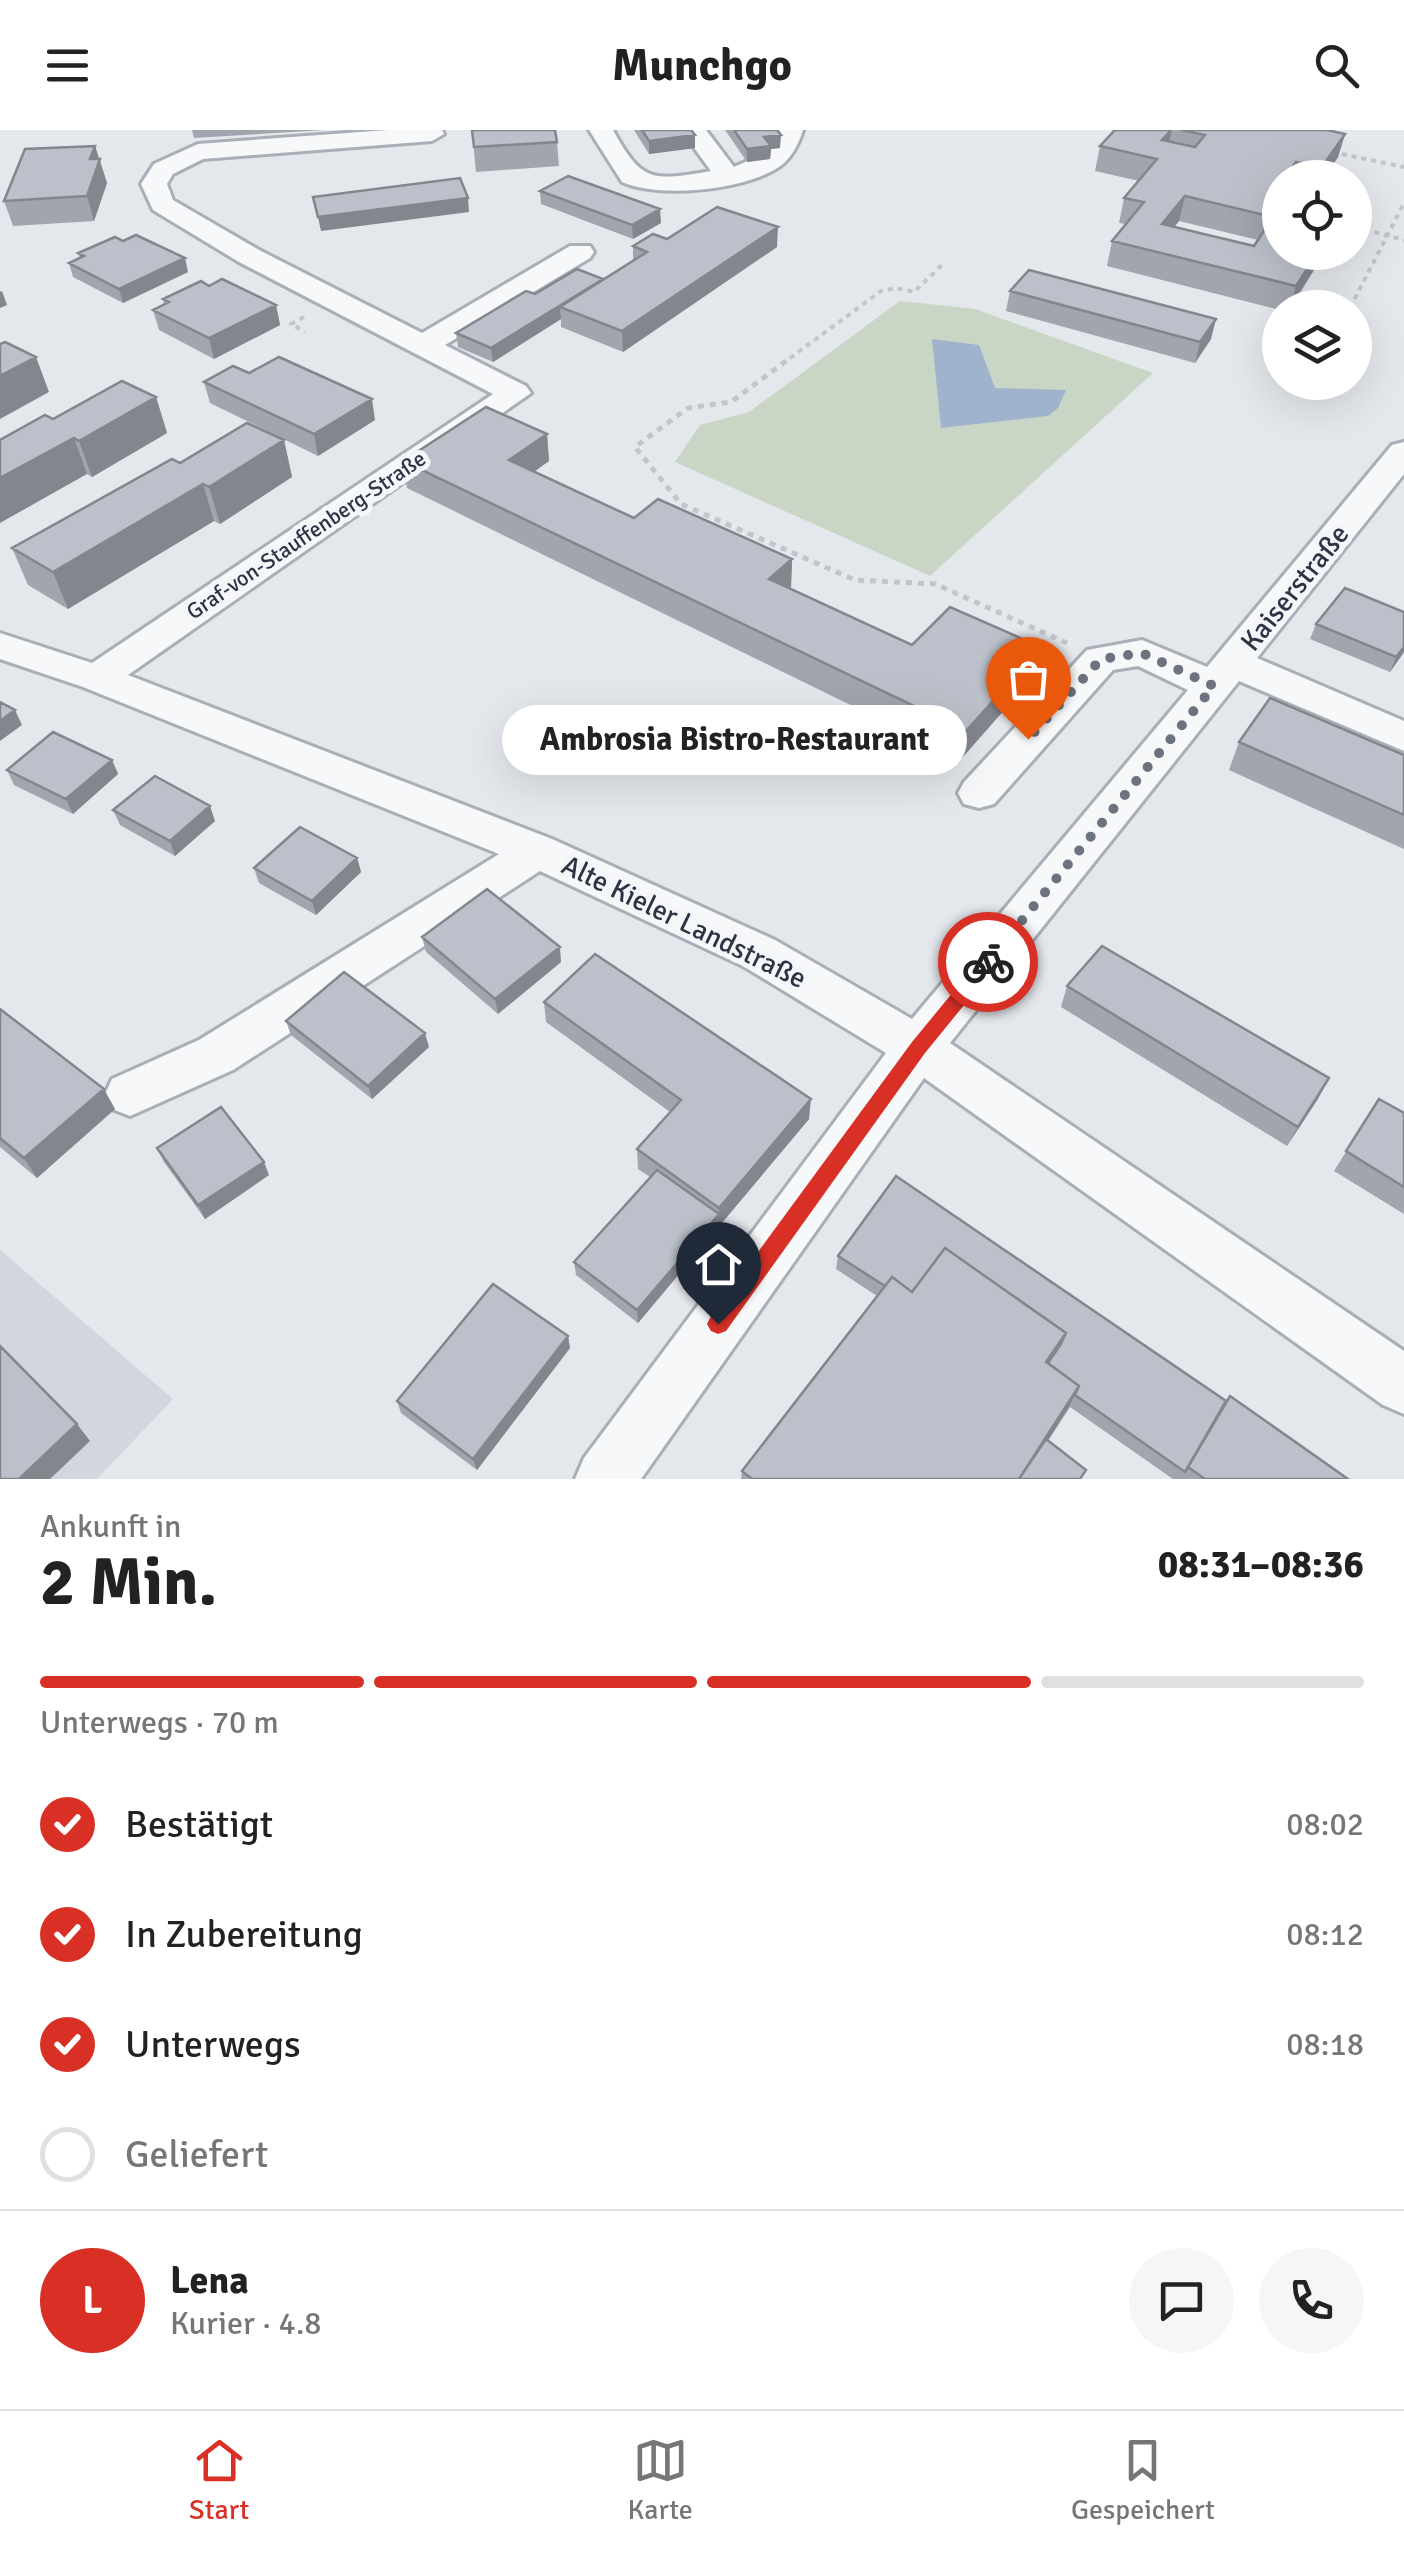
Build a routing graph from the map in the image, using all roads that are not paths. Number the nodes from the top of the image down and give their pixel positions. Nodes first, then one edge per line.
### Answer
1 (601, 130) edge
2 (693, 130) edge
3 (790, 130) edge
4 (432, 134) dead end
5 (726, 175) junction
6 (580, 252) dead end
7 (423, 345) junction
8 (1404, 452) edge
9 (0, 646) edge
10 (1224, 674) junction
11 (98, 678) junction
12 (1404, 738) edge
13 (980, 792) dead end
14 (537, 850) junction
15 (918, 1048) junction
16 (130, 1094) dead end
17 (1404, 1385) edge
18 (606, 1479) edge

1 - 5 street
2 - 5 street
3 - 5 street
4 - 7 street, Graf-von-Stauffenberg-Straße
6 - 7 street
7 - 11 street, Graf-von-Stauffenberg-Straße
8 - 10 street, Kaiserstraße
9 - 11 street, Alte Kieler Landstraße
10 - 12 street
10 - 13 street
10 - 15 street, Kaiserstraße
11 - 14 street, Alte Kieler Landstraße
14 - 15 street, Alte Kieler Landstraße
14 - 16 street
15 - 17 street, Alte Kieler Landstraße
15 - 18 street, Kaiserstraße

